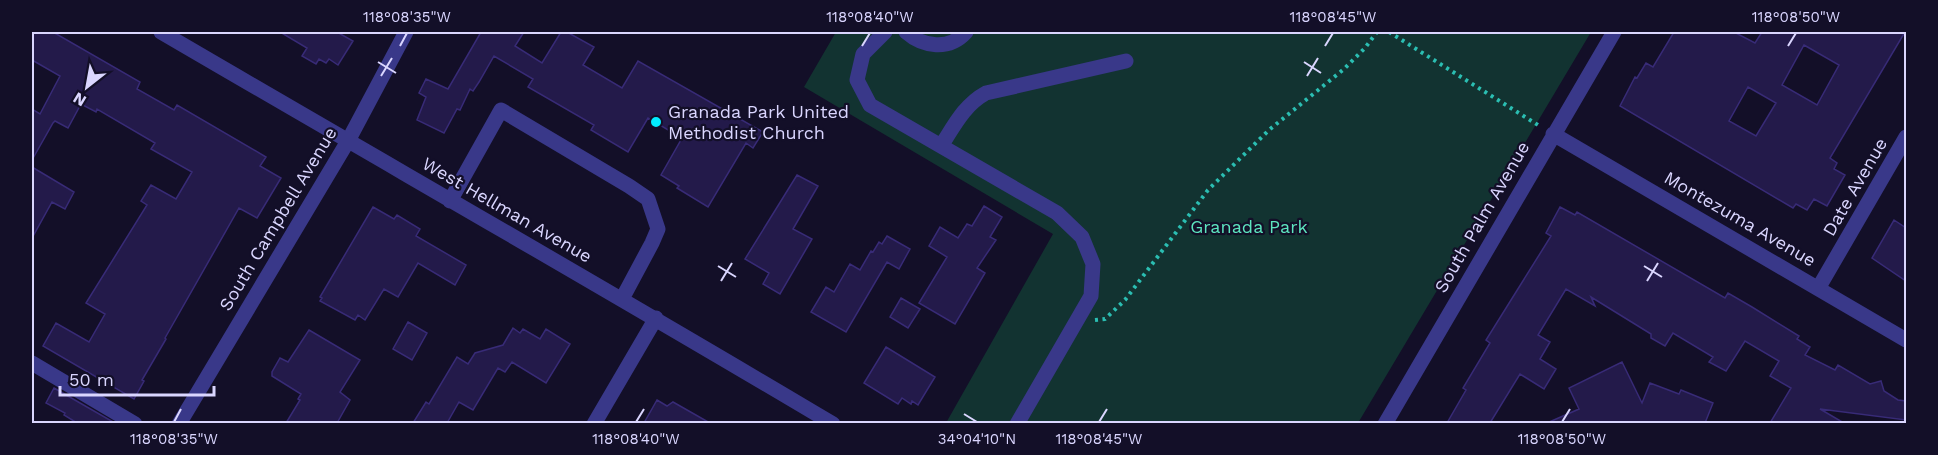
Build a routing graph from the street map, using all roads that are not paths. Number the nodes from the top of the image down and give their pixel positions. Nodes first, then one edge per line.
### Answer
1 (161, 32) edge
2 (406, 32) edge
3 (885, 32) edge
4 (906, 32) edge
5 (966, 32) edge
6 (1614, 32) edge
7 (1126, 61) dead end
8 (1553, 134) junction
9 (1906, 137) edge
10 (348, 141) junction
11 (941, 146) junction
12 (450, 201) junction
13 (1818, 287) junction
14 (622, 298) junction
15 (656, 318) junction
16 (1906, 340) edge
17 (32, 363) edge
18 (135, 423) edge
19 (179, 423) edge
20 (594, 423) edge
21 (833, 423) edge
22 (1017, 423) edge
23 (1385, 423) edge

1 - 10 street, West Hellman Avenue
2 - 10 street, South Campbell Avenue
3 - 11 street
4 - 5 street
6 - 8 street, South Palm Avenue
7 - 11 street
8 - 13 street, Montezuma Avenue
8 - 23 street, South Palm Avenue
9 - 13 street, Date Avenue
10 - 12 street, West Hellman Avenue
10 - 19 street, South Campbell Avenue
11 - 22 street
12 - 14 street, West Hellman Avenue
12 - 14 street
13 - 16 street, Montezuma Avenue
14 - 15 street, West Hellman Avenue
15 - 20 street
15 - 21 street, West Hellman Avenue
17 - 18 street

